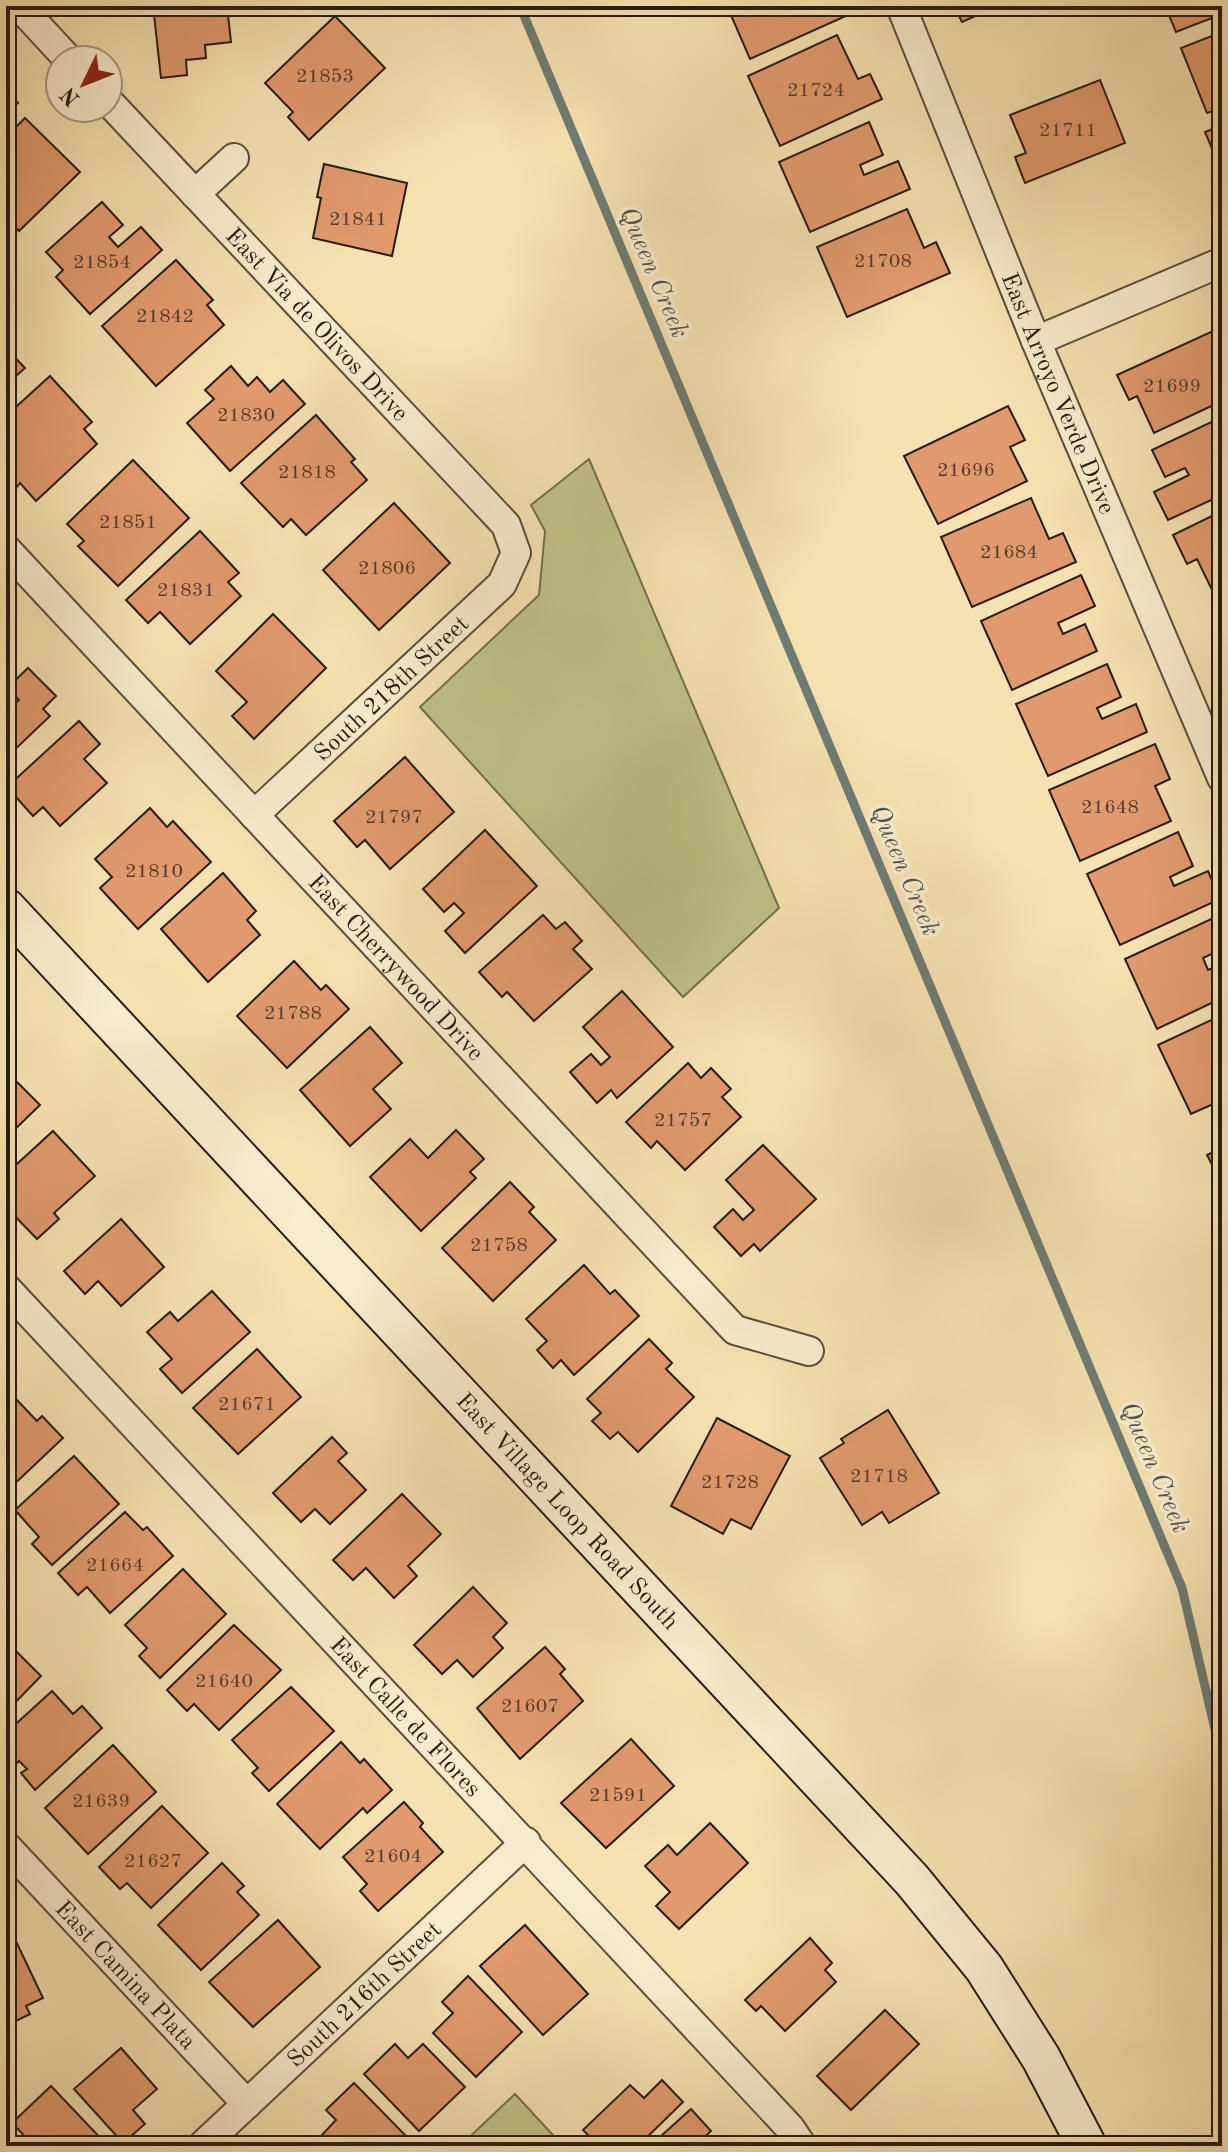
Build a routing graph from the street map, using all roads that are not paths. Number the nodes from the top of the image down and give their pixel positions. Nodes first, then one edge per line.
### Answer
1 (19, 6) edge
2 (901, 6) edge
3 (54, 44) edge
4 (124, 118) edge
5 (234, 158) dead end
6 (195, 194) junction
7 (1222, 262) edge
8 (1036, 341) junction
9 (6, 549) edge
10 (516, 553) joint
11 (1222, 778) edge
12 (254, 815) junction
13 (6, 908) edge
14 (6, 1288) edge
15 (809, 1351) dead end
16 (526, 1842) junction
17 (6, 1846) edge
18 (247, 2104) junction
19 (202, 2146) edge
20 (802, 2146) edge
21 (1087, 2146) edge

1 - 3 street
2 - 8 street, East Arroyo Verde Drive
4 - 6 street, East Via de Olivos Drive
5 - 6 street
6 - 10 street, East Via de Olivos Drive
7 - 8 street
8 - 11 street, East Arroyo Verde Drive
9 - 12 street, East Cherrywood Drive
10 - 12 street, South 218th Street
12 - 15 street, East Cherrywood Drive
13 - 21 street, East Village Loop Road South
14 - 16 street, East Calle de Flores
16 - 18 street, South 216th Street
16 - 20 street, East Calle de Flores
17 - 18 street, East Camina Plata
18 - 19 street, South 216th Street

